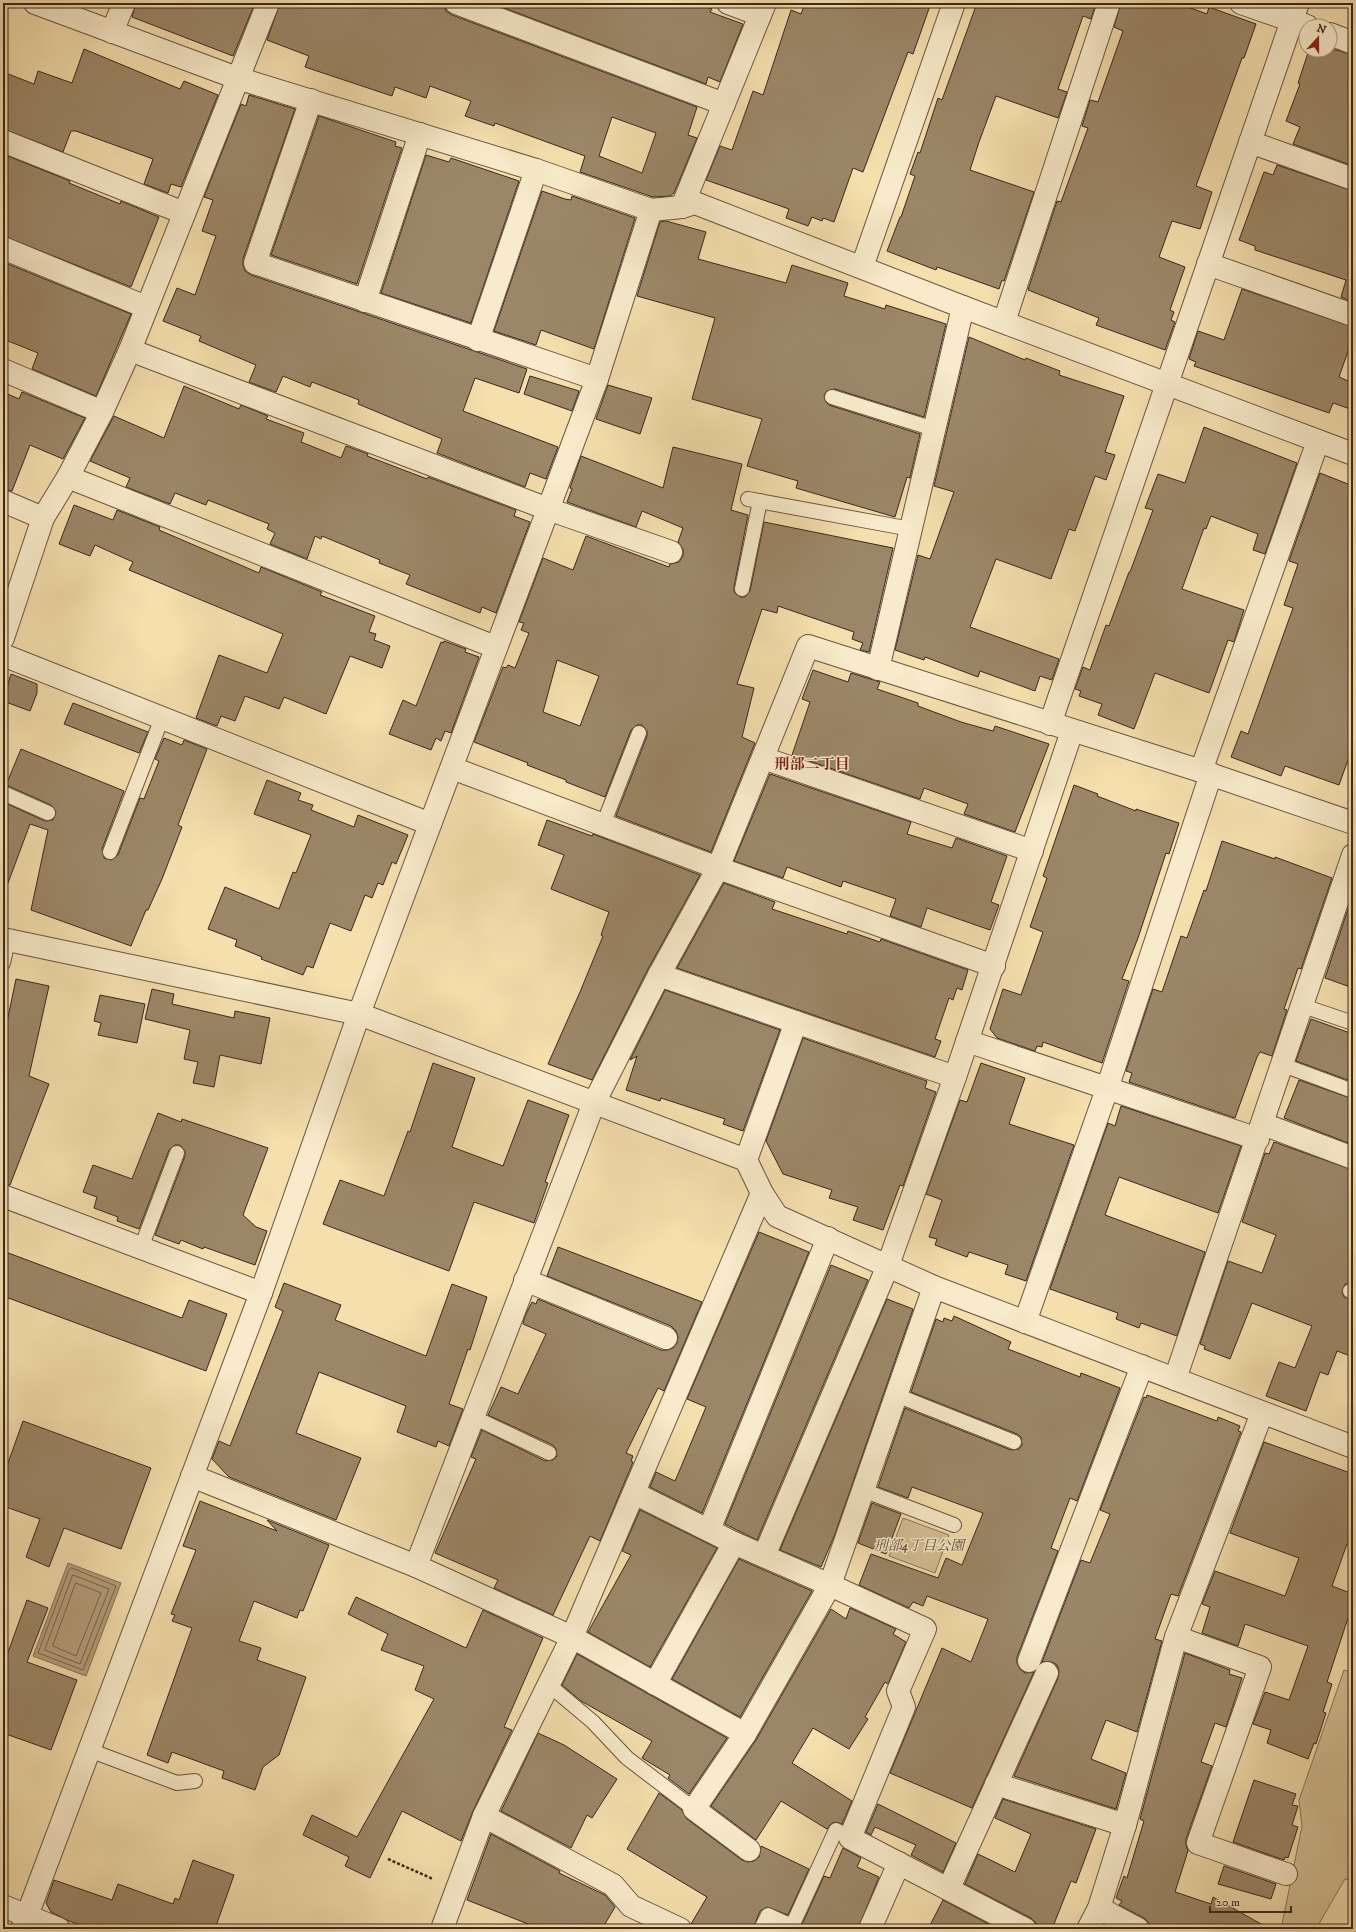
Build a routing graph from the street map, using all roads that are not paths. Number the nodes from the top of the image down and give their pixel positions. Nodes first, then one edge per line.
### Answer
1 (35, 3) edge
2 (124, 3) edge
3 (268, 3) edge
4 (456, 3) edge
5 (728, 3) edge
6 (954, 3) edge
7 (1109, 3) edge
8 (1241, 3) edge
9 (762, 9) edge
10 (1299, 17) edge
11 (112, 32) junction
12 (1338, 37) edge
13 (1353, 43) edge
14 (237, 78) junction
15 (311, 100) junction
16 (724, 104) junction
17 (420, 134) junction
18 (3, 141) edge
19 (1250, 142) junction
20 (536, 170) junction
21 (1353, 179) edge
22 (682, 207) junction
23 (651, 210) junction
24 (184, 213) junction
25 (3, 248) edge
26 (1208, 264) junction
27 (862, 267) junction
28 (365, 301) junction
29 (146, 307) junction
30 (963, 307) junction
31 (1353, 315) edge
32 (1004, 322) junction
33 (478, 340) junction
34 (130, 350) junction
35 (3, 370) edge
36 (597, 379) junction
37 (1167, 383) junction
38 (832, 397) dead end
39 (102, 412) junction
40 (934, 429) junction
41 (1318, 441) junction
42 (1353, 454) edge
43 (68, 477) junction
44 (3, 502) edge
45 (548, 508) junction
46 (43, 518) junction
47 (911, 528) junction
48 (671, 552) dead end
49 (742, 589) dead end
50 (3, 638) edge
51 (495, 648) junction
52 (3, 655) edge
53 (878, 668) junction
54 (162, 718) junction
55 (1050, 724) junction
56 (1072, 731) junction
57 (639, 733) dead end
58 (763, 758) junction
59 (452, 768) junction
60 (1206, 773) junction
61 (3, 793) edge
62 (48, 813) dead end
63 (1353, 823) edge
64 (430, 824) junction
65 (603, 825) junction
66 (1032, 851) junction
67 (110, 852) dead end
68 (1353, 856) edge
69 (718, 868) junction
70 (6, 939) edge
71 (3, 963) edge
72 (994, 966) junction
73 (659, 975) junction
74 (1303, 1006) junction
75 (359, 1014) junction
76 (796, 1022) junction
77 (1353, 1024) edge
78 (967, 1041) junction
79 (1283, 1065) junction
80 (955, 1077) junction
81 (1107, 1089) junction
82 (1353, 1092) edge
83 (594, 1103) junction
84 (1261, 1132) junction
85 (177, 1153) dead end
86 (1353, 1158) edge
87 (746, 1160) junction
88 (762, 1193) junction
89 (3, 1196) edge
90 (828, 1238) junction
91 (141, 1248) junction
92 (887, 1268) junction
93 (526, 1280) junction
94 (934, 1287) junction
95 (261, 1293) junction
96 (1025, 1322) junction
97 (666, 1338) dead end
98 (1142, 1366) junction
99 (1175, 1379) junction
100 (896, 1396) junction
101 (1262, 1413) junction
102 (473, 1417) junction
103 (1014, 1442) dead end
104 (1353, 1447) edge
105 (549, 1453) dead end
106 (192, 1476) junction
107 (863, 1490) junction
108 (634, 1493) junction
109 (954, 1525) dead end
110 (709, 1530) junction
111 (734, 1543) junction
112 (764, 1556) junction
113 (416, 1566) junction
114 (830, 1585) junction
115 (572, 1637) junction
116 (1176, 1638) junction
117 (1028, 1661) dead end
118 (1047, 1673) dead end
119 (655, 1684) junction
120 (549, 1685) junction
121 (745, 1734) junction
122 (89, 1750) junction
123 (195, 1781) dead end
124 (996, 1784) junction
125 (694, 1809) junction
126 (484, 1816) junction
127 (1125, 1825) junction
128 (850, 1838) junction
129 (749, 1850) dead end
130 (899, 1863) junction
131 (1286, 1874) dead end
132 (949, 1888) junction
133 (3, 1906) edge
134 (1099, 1908) junction
135 (25, 1922) edge
136 (59, 1929) edge
137 (442, 1929) edge
138 (680, 1929) edge
139 (761, 1929) edge
140 (870, 1929) edge
141 (1025, 1929) edge
142 (1088, 1929) edge
143 (1138, 1929) edge

1 - 11 street
2 - 11 street
3 - 14 street
4 - 16 street
5 - 9 street
6 - 27 street
7 - 32 street
8 - 10 street
9 - 16 street
10 - 19 street
11 - 14 street
12 - 13 street
14 - 15 street
14 - 24 street
15 - 17 street
15 - 28 street
16 - 22 street
17 - 20 street
17 - 28 street
18 - 24 street
19 - 21 street
19 - 26 street
20 - 23 street
20 - 33 street
22 - 23 street
22 - 27 street
23 - 36 street
24 - 29 street
25 - 29 street
26 - 31 street
26 - 37 street
27 - 30 street
28 - 33 street
29 - 34 street
30 - 32 street
30 - 40 street
32 - 37 street
33 - 36 street
34 - 39 street
34 - 45 street
35 - 39 street
36 - 45 street
37 - 41 street
37 - 55 street
38 - 40 lane
39 - 43 street
40 - 47 street
41 - 42 street
41 - 60 street
43 - 46 street
43 - 51 street
44 - 46 street
45 - 48 street
45 - 51 street
46 - 50 street
47 - 49 lane
47 - 53 street
51 - 59 street
52 - 54 street
53 - 55 street
53 - 58 street
54 - 64 street
54 - 67 lane
55 - 56 street
56 - 60 street
56 - 66 street
57 - 65 lane
58 - 66 street
58 - 69 street
59 - 64 street
59 - 65 street
60 - 63 street
60 - 81 street
61 - 62 lane
64 - 75 street
65 - 69 street
66 - 72 street
68 - 74 street
69 - 72 street
69 - 73 street
70 - 71 lane
70 - 75 street
72 - 78 street
73 - 76 street
73 - 83 street
74 - 77 lane
74 - 79 street
75 - 83 street
75 - 95 street
76 - 80 street
76 - 87 street
78 - 80 street
78 - 81 street
79 - 82 lane
79 - 84 street
80 - 92 street
81 - 84 street
81 - 96 street
83 - 87 street
83 - 93 street
84 - 86 street
84 - 99 street
85 - 91 lane
87 - 88 street
88 - 90 street
88 - 108 street
89 - 91 street
90 - 92 street
90 - 110 street
91 - 95 street
92 - 94 street
92 - 112 street
93 - 97 street
93 - 102 street
94 - 96 street
94 - 100 street
95 - 106 street
96 - 98 street
98 - 99 street
98 - 117 street
99 - 101 street
100 - 103 lane
100 - 107 street
101 - 104 street
101 - 116 street
102 - 105 lane
102 - 113 street
106 - 113 street
106 - 122 street
107 - 109 lane
107 - 114 street
108 - 110 street
108 - 115 street
110 - 111 street
111 - 112 street
111 - 119 street
112 - 114 street
113 - 115 street
114 - 121 street
114 - 128 street
115 - 119 street
115 - 120 street
116 - 127 street
116 - 131 street
118 - 124 street
119 - 121 street
120 - 125 lane
120 - 126 street
121 - 125 street
122 - 123 lane
122 - 135 street
124 - 127 street
124 - 132 street
125 - 129 street
126 - 137 street
126 - 138 street
127 - 134 street
128 - 130 street
128 - 139 lane
130 - 132 street
130 - 140 street
132 - 141 street
133 - 135 street
134 - 142 street
134 - 143 street
135 - 136 street

